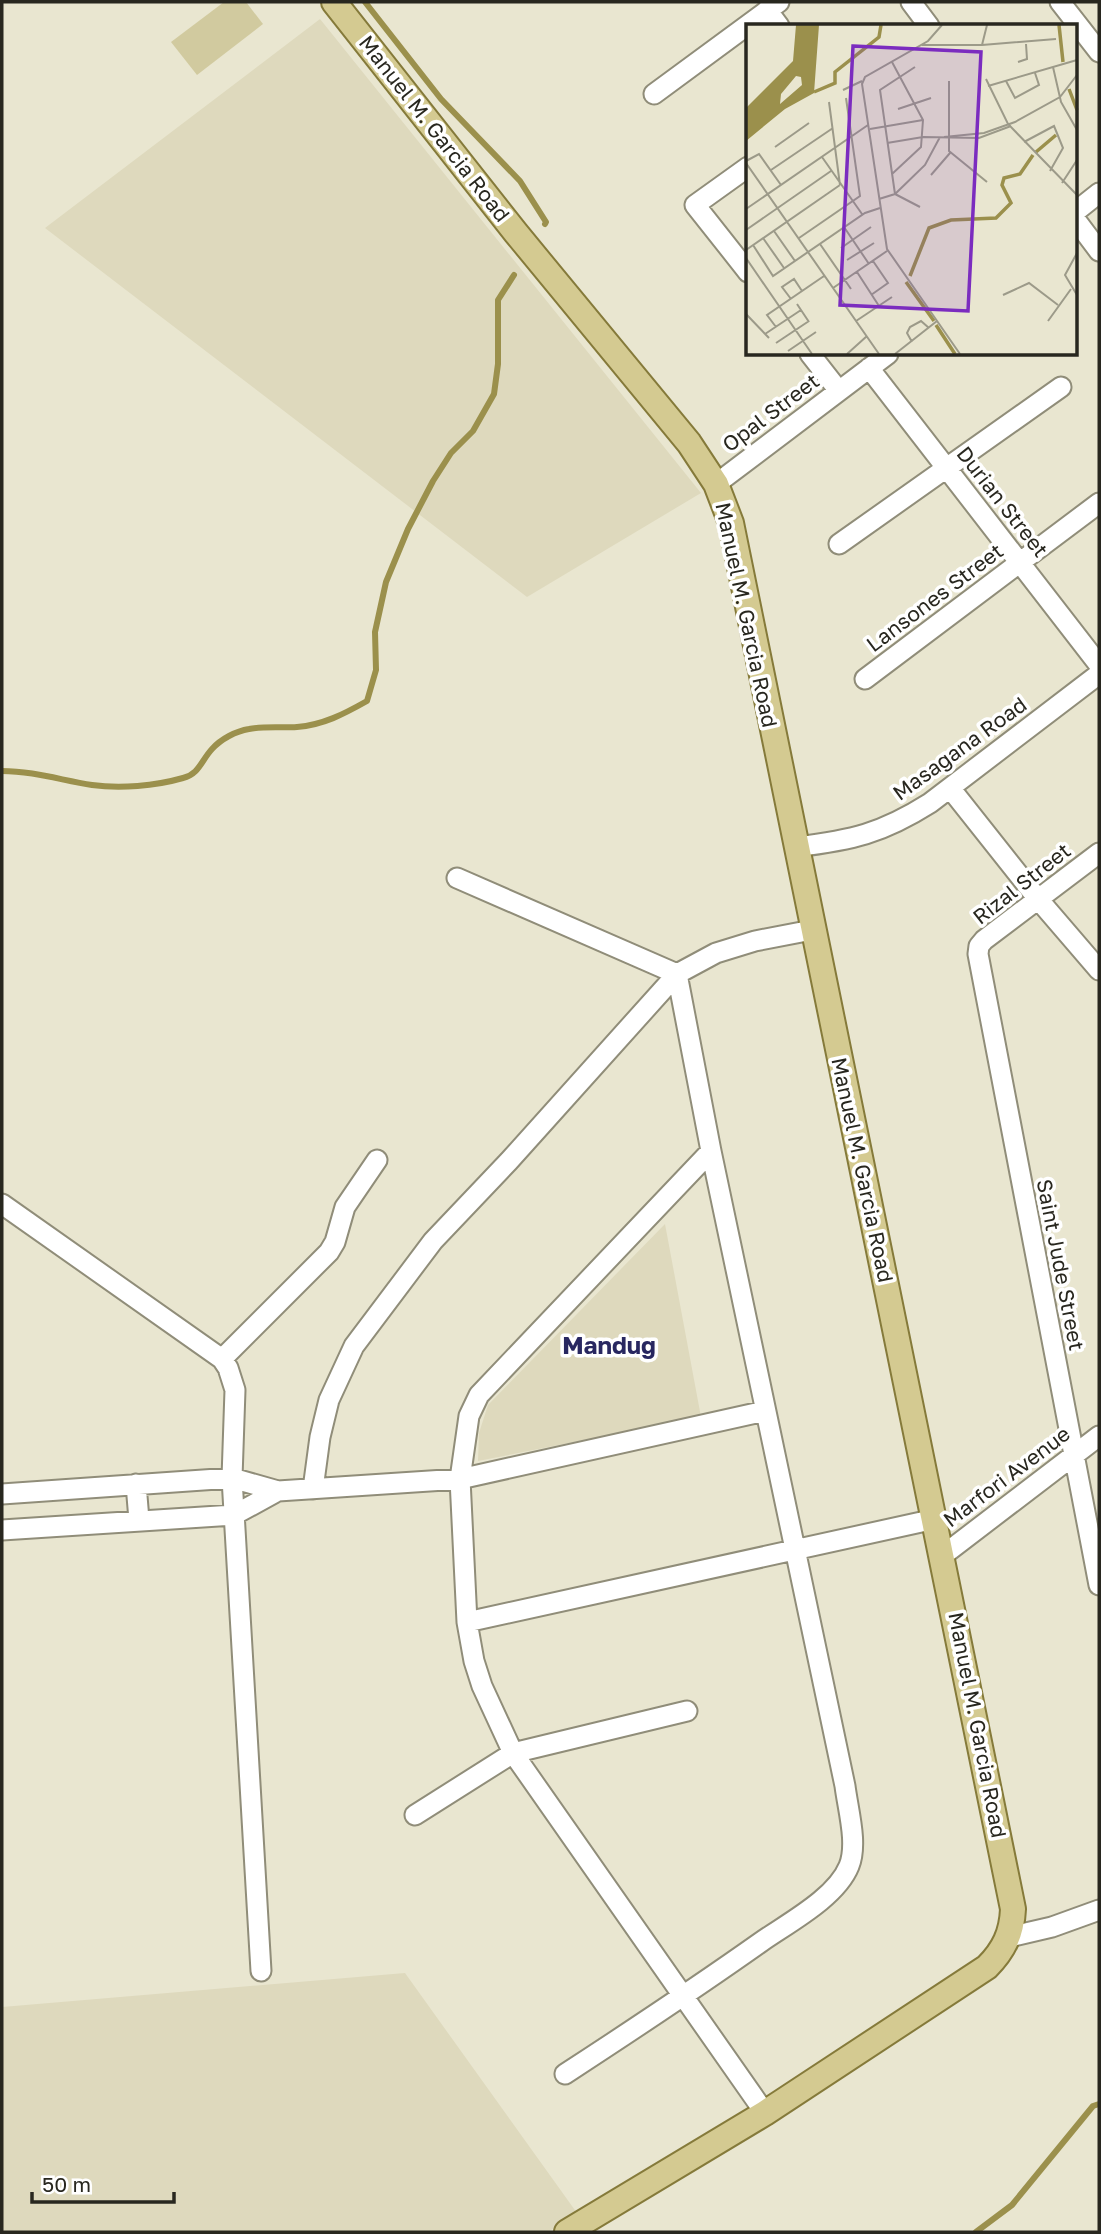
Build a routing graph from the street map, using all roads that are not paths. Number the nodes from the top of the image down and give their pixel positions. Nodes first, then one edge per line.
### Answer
1 (334, 2) edge
2 (911, 2) edge
3 (1060, 2) edge
4 (775, 13) edge
5 (759, 24) edge
6 (928, 24) edge
7 (746, 32) edge
8 (1099, 52) edge
9 (654, 94) dead end
10 (746, 168) edge
11 (1099, 193) edge
12 (1076, 211) edge
13 (1076, 220) edge
14 (1099, 251) edge
15 (746, 271) edge
16 (811, 355) edge
17 (887, 355) edge
18 (869, 368) junction
19 (1061, 387) dead end
20 (839, 391) junction
21 (947, 468) junction
22 (716, 484) junction
23 (1099, 503) edge
24 (839, 544) dead end
25 (1020, 563) junction
26 (1099, 665) edge
27 (1099, 674) edge
28 (865, 679) dead end
29 (950, 788) junction
30 (796, 848) junction
31 (1099, 853) edge
32 (457, 878) dead end
33 (1038, 899) junction
34 (812, 930) junction
35 (978, 954) joint
36 (1099, 970) edge
37 (677, 974) junction
38 (711, 1152) junction
39 (377, 1160) dead end
40 (2, 1204) edge
41 (222, 1359) junction
42 (765, 1411) junction
43 (1099, 1436) edge
44 (1074, 1455) junction
45 (232, 1478) junction
46 (460, 1479) junction
47 (136, 1484) junction
48 (313, 1489) junction
49 (278, 1491) junction
50 (2, 1494) edge
51 (234, 1516) junction
52 (935, 1519) junction
53 (139, 1520) junction
54 (2, 1530) edge
55 (795, 1550) junction
56 (942, 1556) junction
57 (1099, 1585) edge
58 (467, 1622) junction
59 (687, 1711) dead end
60 (513, 1753) junction
61 (415, 1815) dead end
62 (1099, 1910) edge
63 (1009, 1937) junction
64 (261, 1971) dead end
65 (683, 1997) junction
66 (565, 2074) dead end
67 (765, 2113) junction
68 (567, 2232) edge

1 - 22 main road, Manuel M. Garcia Road
2 - 6 street
3 - 8 street
4 - 5 street
7 - 9 street
10 - 15 street
11 - 12 street
13 - 14 street
16 - 20 street
17 - 18 street, Opal Street
18 - 20 street, Opal Street
18 - 21 street, Durian Street
19 - 21 street
20 - 22 street, Opal Street
21 - 24 street
21 - 25 street, Durian Street
22 - 30 main road, Manuel M. Garcia Road
23 - 25 street, Lansones Street
25 - 26 street, Durian Street
25 - 28 street, Lansones Street
27 - 29 street, Masagana Road
29 - 30 street, Masagana Road
29 - 33 street
30 - 34 main road, Manuel M. Garcia Road
31 - 33 street, Rizal Street
32 - 37 street
33 - 35 street, Rizal Street
33 - 36 street
34 - 37 street
34 - 52 main road, Manuel M. Garcia Road
35 - 44 street, Saint Jude Street
37 - 38 street
37 - 48 street
38 - 42 street
38 - 46 street
39 - 41 street
40 - 41 street
41 - 45 street
42 - 46 street
42 - 55 street
43 - 44 street, Marfori Avenue
44 - 56 street, Marfori Avenue
44 - 57 street, Saint Jude Street
45 - 47 street
45 - 49 street
45 - 51 street
46 - 48 street
46 - 58 street
47 - 50 street
47 - 53 street
48 - 49 street
49 - 51 street
51 - 53 street
51 - 64 street
52 - 55 street
52 - 56 main road, Manuel M. Garcia Road
53 - 54 street
55 - 58 street
55 - 65 street
56 - 63 main road, Manuel M. Garcia Road
58 - 60 street
59 - 60 street
60 - 61 street
60 - 65 street
62 - 63 street
63 - 67 main road
65 - 66 street
65 - 67 street
67 - 68 main road

